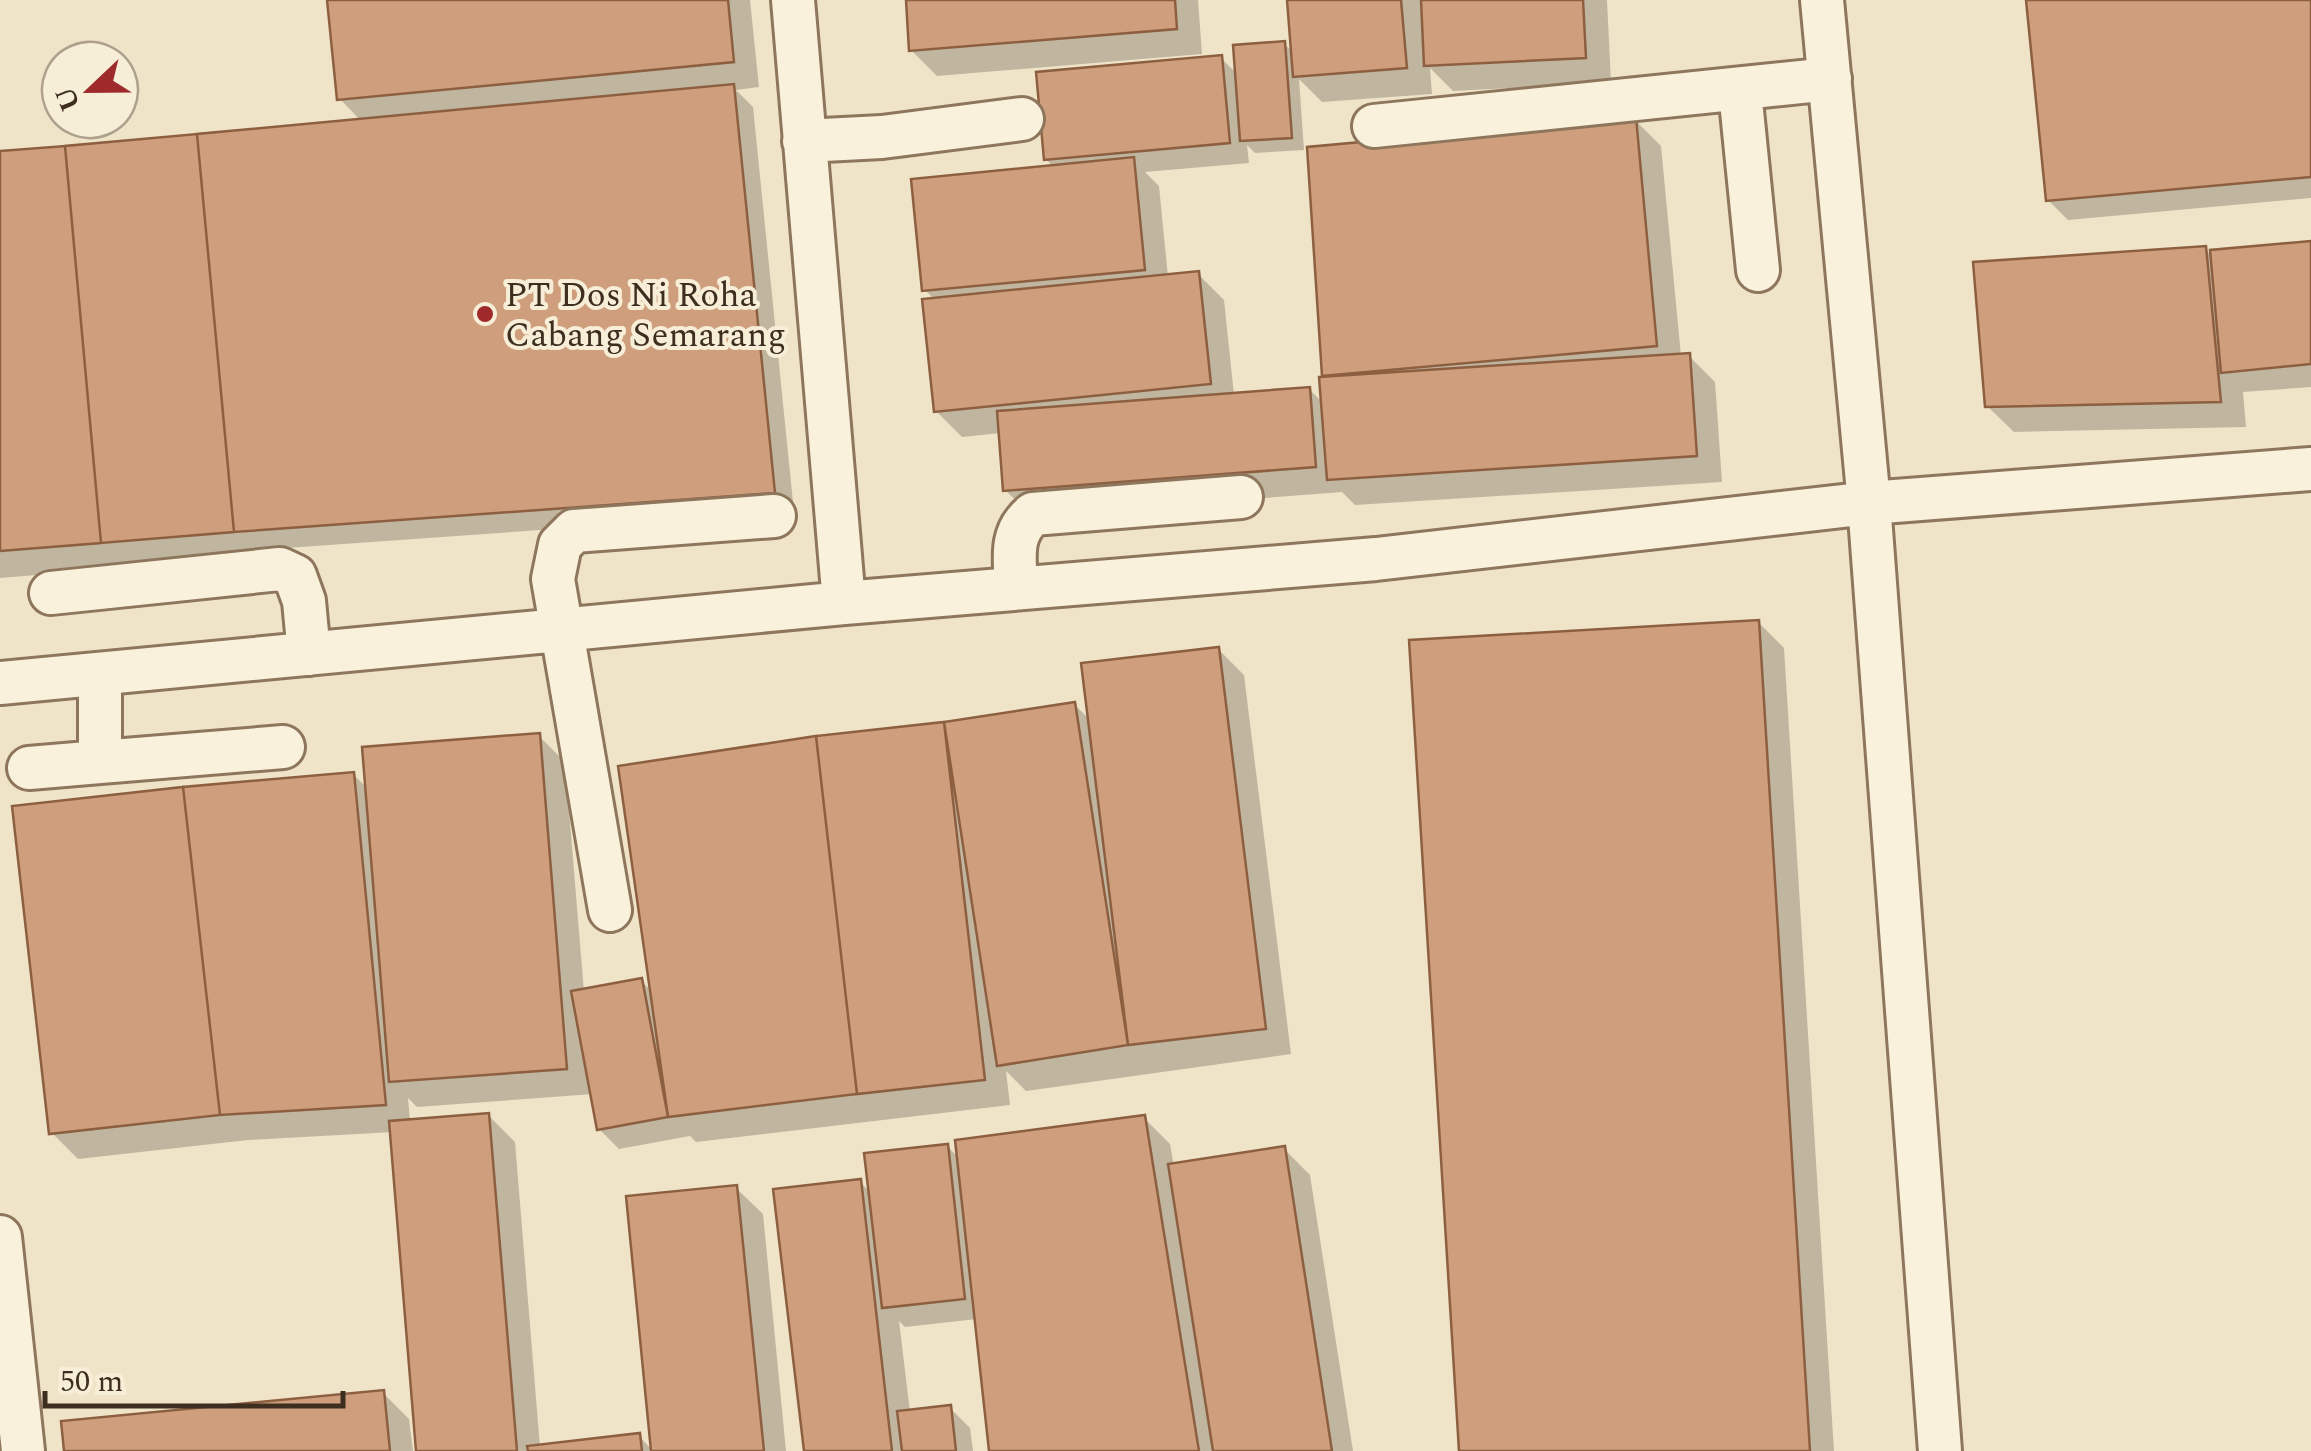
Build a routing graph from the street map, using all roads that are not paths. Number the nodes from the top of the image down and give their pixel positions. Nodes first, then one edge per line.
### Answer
1 (792, 0) edge
2 (1822, 0) edge
3 (1830, 79) junction
4 (1740, 91) junction
5 (1022, 118) dead end
6 (1374, 126) dead end
7 (804, 141) junction
8 (1758, 270) dead end
9 (2311, 469) edge
10 (1241, 498) dead end
11 (1868, 503) junction
12 (774, 516) dead end
13 (1016, 588) junction
14 (51, 593) dead end
15 (844, 602) junction
16 (561, 631) junction
17 (309, 654) junction
18 (100, 674) junction
19 (0, 684) edge
20 (282, 748) dead end
21 (100, 762) junction
22 (29, 768) dead end
23 (610, 910) dead end
24 (0, 1237) edge
25 (23, 1451) edge
26 (1940, 1451) edge

1 - 7 lane
2 - 3 lane
3 - 4 lane
3 - 11 lane
4 - 6 lane
4 - 8 lane
5 - 7 lane
7 - 15 lane
9 - 11 lane
10 - 13 lane
11 - 13 lane
11 - 26 lane
12 - 16 lane
13 - 15 lane
14 - 17 lane
15 - 16 lane
16 - 17 lane
16 - 23 lane
17 - 18 lane
18 - 19 lane
18 - 21 lane
20 - 21 lane
21 - 22 lane
24 - 25 lane

